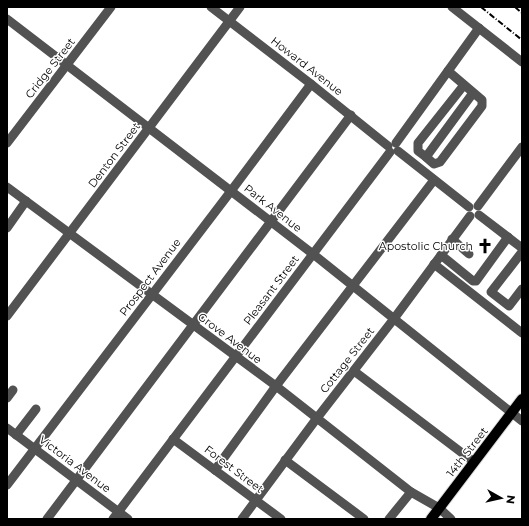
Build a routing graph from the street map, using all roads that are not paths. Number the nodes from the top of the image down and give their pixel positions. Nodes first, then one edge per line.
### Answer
1 (112, 7) edge
2 (211, 7) edge
3 (240, 7) edge
4 (452, 7) edge
5 (7, 19) edge
6 (230, 21) junction
7 (479, 28) junction
8 (522, 62) edge
9 (67, 65) junction
10 (448, 71) junction
11 (311, 84) junction
12 (464, 85) junction
13 (473, 94) junction
14 (351, 115) junction
15 (150, 128) junction
16 (7, 143) edge
17 (393, 148) junction
18 (521, 150) edge
19 (426, 157) junction
20 (434, 180) junction
21 (7, 187) edge
22 (231, 191) junction
23 (26, 201) junction
24 (474, 211) junction
25 (271, 222) junction
26 (7, 228) edge
27 (69, 234) junction
28 (508, 238) junction
29 (452, 239) junction
30 (522, 248) edge
31 (522, 252) edge
32 (313, 254) junction
33 (469, 254) dead end
34 (441, 255) junction
35 (434, 264) junction
36 (352, 286) junction
37 (522, 289) edge
38 (152, 294) junction
39 (7, 316) edge
40 (394, 320) junction
41 (193, 325) junction
42 (522, 333) edge
43 (235, 357) junction
44 (354, 371) junction
45 (276, 386) junction
46 (13, 390) dead end
47 (7, 398) edge
48 (522, 399) edge
49 (36, 409) dead end
50 (512, 413) junction
51 (317, 418) junction
52 (522, 421) edge
53 (7, 428) edge
54 (16, 435) junction
55 (174, 439) junction
56 (34, 448) junction
57 (285, 460) junction
58 (474, 462) junction
59 (215, 470) junction
60 (77, 480) junction
61 (7, 485) edge
62 (411, 492) junction
63 (256, 500) junction
64 (438, 508) junction
65 (116, 515) edge
66 (47, 519) edge
67 (128, 519) edge
68 (242, 519) edge
69 (281, 519) edge
70 (364, 519) edge
71 (389, 519) edge
72 (431, 519) edge
73 (451, 519) edge

1 - 9 street, Cridge Street
2 - 6 street, Howard Avenue
3 - 6 street, Denton Street
4 - 7 street
5 - 9 street, Park Avenue
6 - 11 street, Howard Avenue
6 - 15 street, Denton Street
7 - 8 street
7 - 10 street, Pleasant Street
9 - 15 street, Park Avenue
9 - 16 street, Cridge Street
10 - 12 street
10 - 17 street, Pleasant Street
11 - 14 street, Howard Avenue
11 - 22 street, Prospect Avenue
12 - 13 street
12 - 19 street
13 - 19 street
13 - 19 street
14 - 17 street, Howard Avenue
14 - 25 street
15 - 22 street, Park Avenue
15 - 27 street, Denton Street
17 - 20 street, Howard Avenue
17 - 32 street, Pleasant Street
18 - 24 street, Cottage Street
20 - 24 street, Howard Avenue
20 - 36 street
21 - 23 street, Grove Avenue
22 - 25 street, Park Avenue
22 - 38 street, Prospect Avenue
23 - 26 street
23 - 27 street, Grove Avenue
24 - 28 street, Howard Avenue
24 - 29 street, Cottage Street
25 - 32 street, Park Avenue
25 - 41 street
27 - 38 street, Grove Avenue
27 - 39 street, Denton Street
28 - 30 street, Howard Avenue
28 - 34 street
29 - 33 street
29 - 34 street, Cottage Street
31 - 37 street
32 - 36 street, Park Avenue
32 - 43 street, Pleasant Street
34 - 35 street, Cottage Street
35 - 40 street, Cottage Street
35 - 42 street
36 - 40 street, Park Avenue
36 - 45 street
38 - 41 street, Grove Avenue
38 - 56 street, Prospect Avenue
40 - 44 street, Cottage Street
40 - 50 street, Park Avenue
41 - 43 street, Grove Avenue
41 - 60 street
43 - 45 street, Grove Avenue
43 - 55 street, Pleasant Street
44 - 51 street, Cottage Street
44 - 58 street
45 - 51 street, Grove Avenue
45 - 59 street
46 - 47 street
48 - 50 main road, 14th Street
49 - 54 street
50 - 52 street, Park Avenue
50 - 58 main road, 14th Street
51 - 57 street, Cottage Street
51 - 62 street, Grove Avenue
53 - 54 street, Victoria Avenue
54 - 56 street, Victoria Avenue
55 - 59 street, Forest Street
55 - 65 street, Pleasant Street
56 - 60 street, Victoria Avenue
56 - 61 street, Prospect Avenue
57 - 63 street, Cottage Street
57 - 70 street
58 - 64 main road, 14th Street
59 - 63 street, Forest Street
60 - 65 street, Victoria Avenue
60 - 66 street
62 - 64 street, Grove Avenue
62 - 71 street
63 - 68 street, Cottage Street
63 - 69 street, Forest Street
64 - 72 main road, 14th Street
64 - 73 street, Grove Avenue
65 - 67 street, Victoria Avenue

